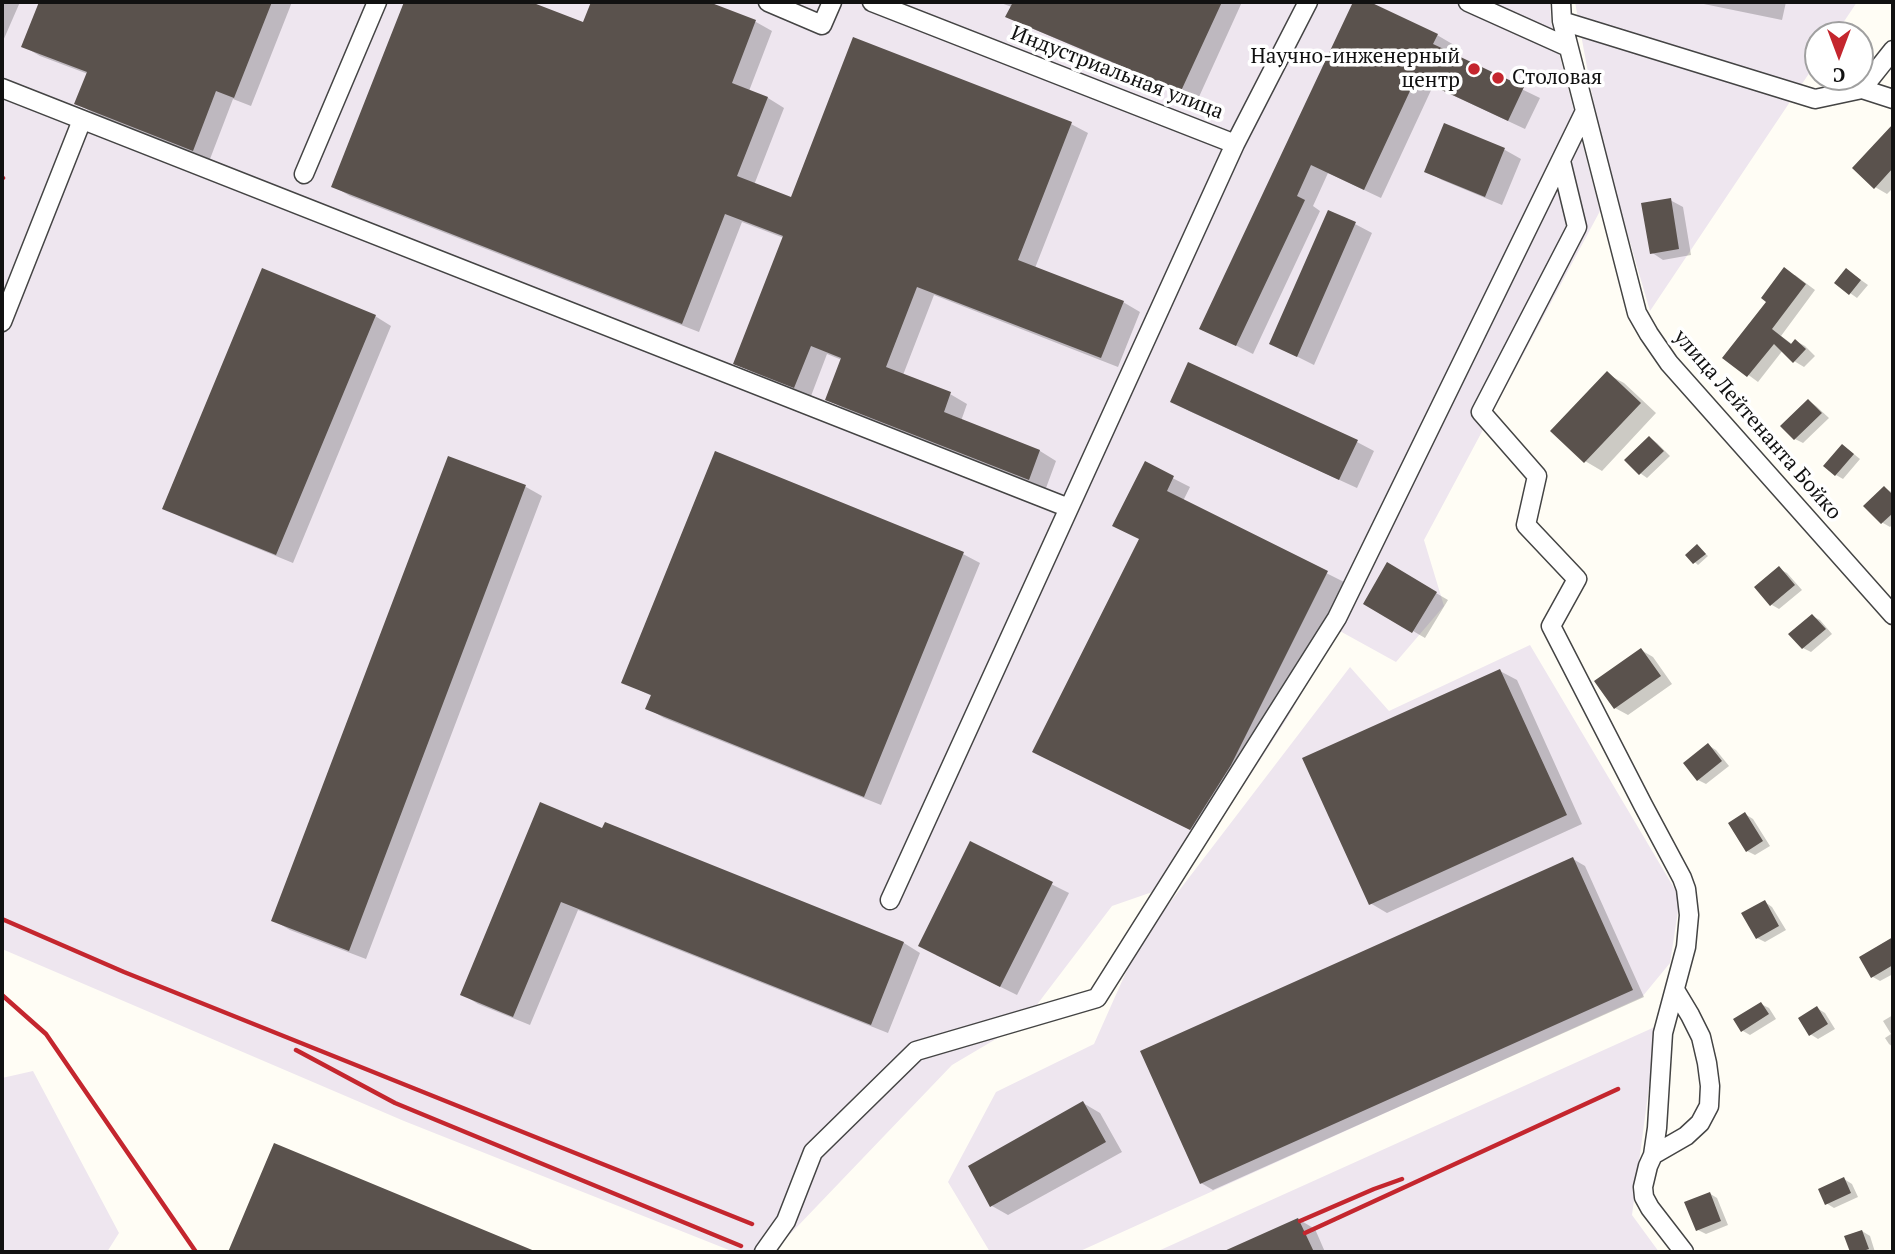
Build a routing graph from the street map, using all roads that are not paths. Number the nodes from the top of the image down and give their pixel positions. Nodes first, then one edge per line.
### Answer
1 (377, 2) edge
2 (768, 2) edge
3 (832, 2) edge
4 (872, 2) edge
5 (1308, 2) edge
6 (1468, 2) edge
7 (1561, 2) edge
8 (1562, 21) junction
9 (1569, 47) junction
10 (1893, 50) edge
11 (1874, 74) edge
12 (2, 88) edge
13 (1853, 91) edge
14 (1868, 91) edge
15 (1893, 99) edge
16 (1585, 111) junction
17 (82, 120) junction
18 (1236, 144) junction
19 (1561, 161) junction
20 (304, 174) dead end
21 (2, 322) edge
22 (1069, 508) junction
23 (1893, 615) edge
24 (890, 900) dead end
25 (1675, 990) junction
26 (1653, 1155) junction
27 (764, 1252) edge
28 (1684, 1252) edge

1 - 20 street
2 - 3 street
4 - 18 street, Индустриальная улица
5 - 18 street, Индустриальная улица
6 - 9 street
7 - 8 street, улица Лейтенанта Бойко
8 - 9 street, улица Лейтенанта Бойко
8 - 13 street
9 - 16 street, улица Лейтенанта Бойко
10 - 11 street
12 - 17 street
14 - 15 street
16 - 19 street
16 - 23 street, улица Лейтенанта Бойко
17 - 21 street
17 - 22 street
18 - 22 street
19 - 25 street
19 - 27 street
22 - 24 street
25 - 26 street
25 - 26 street
26 - 28 street

